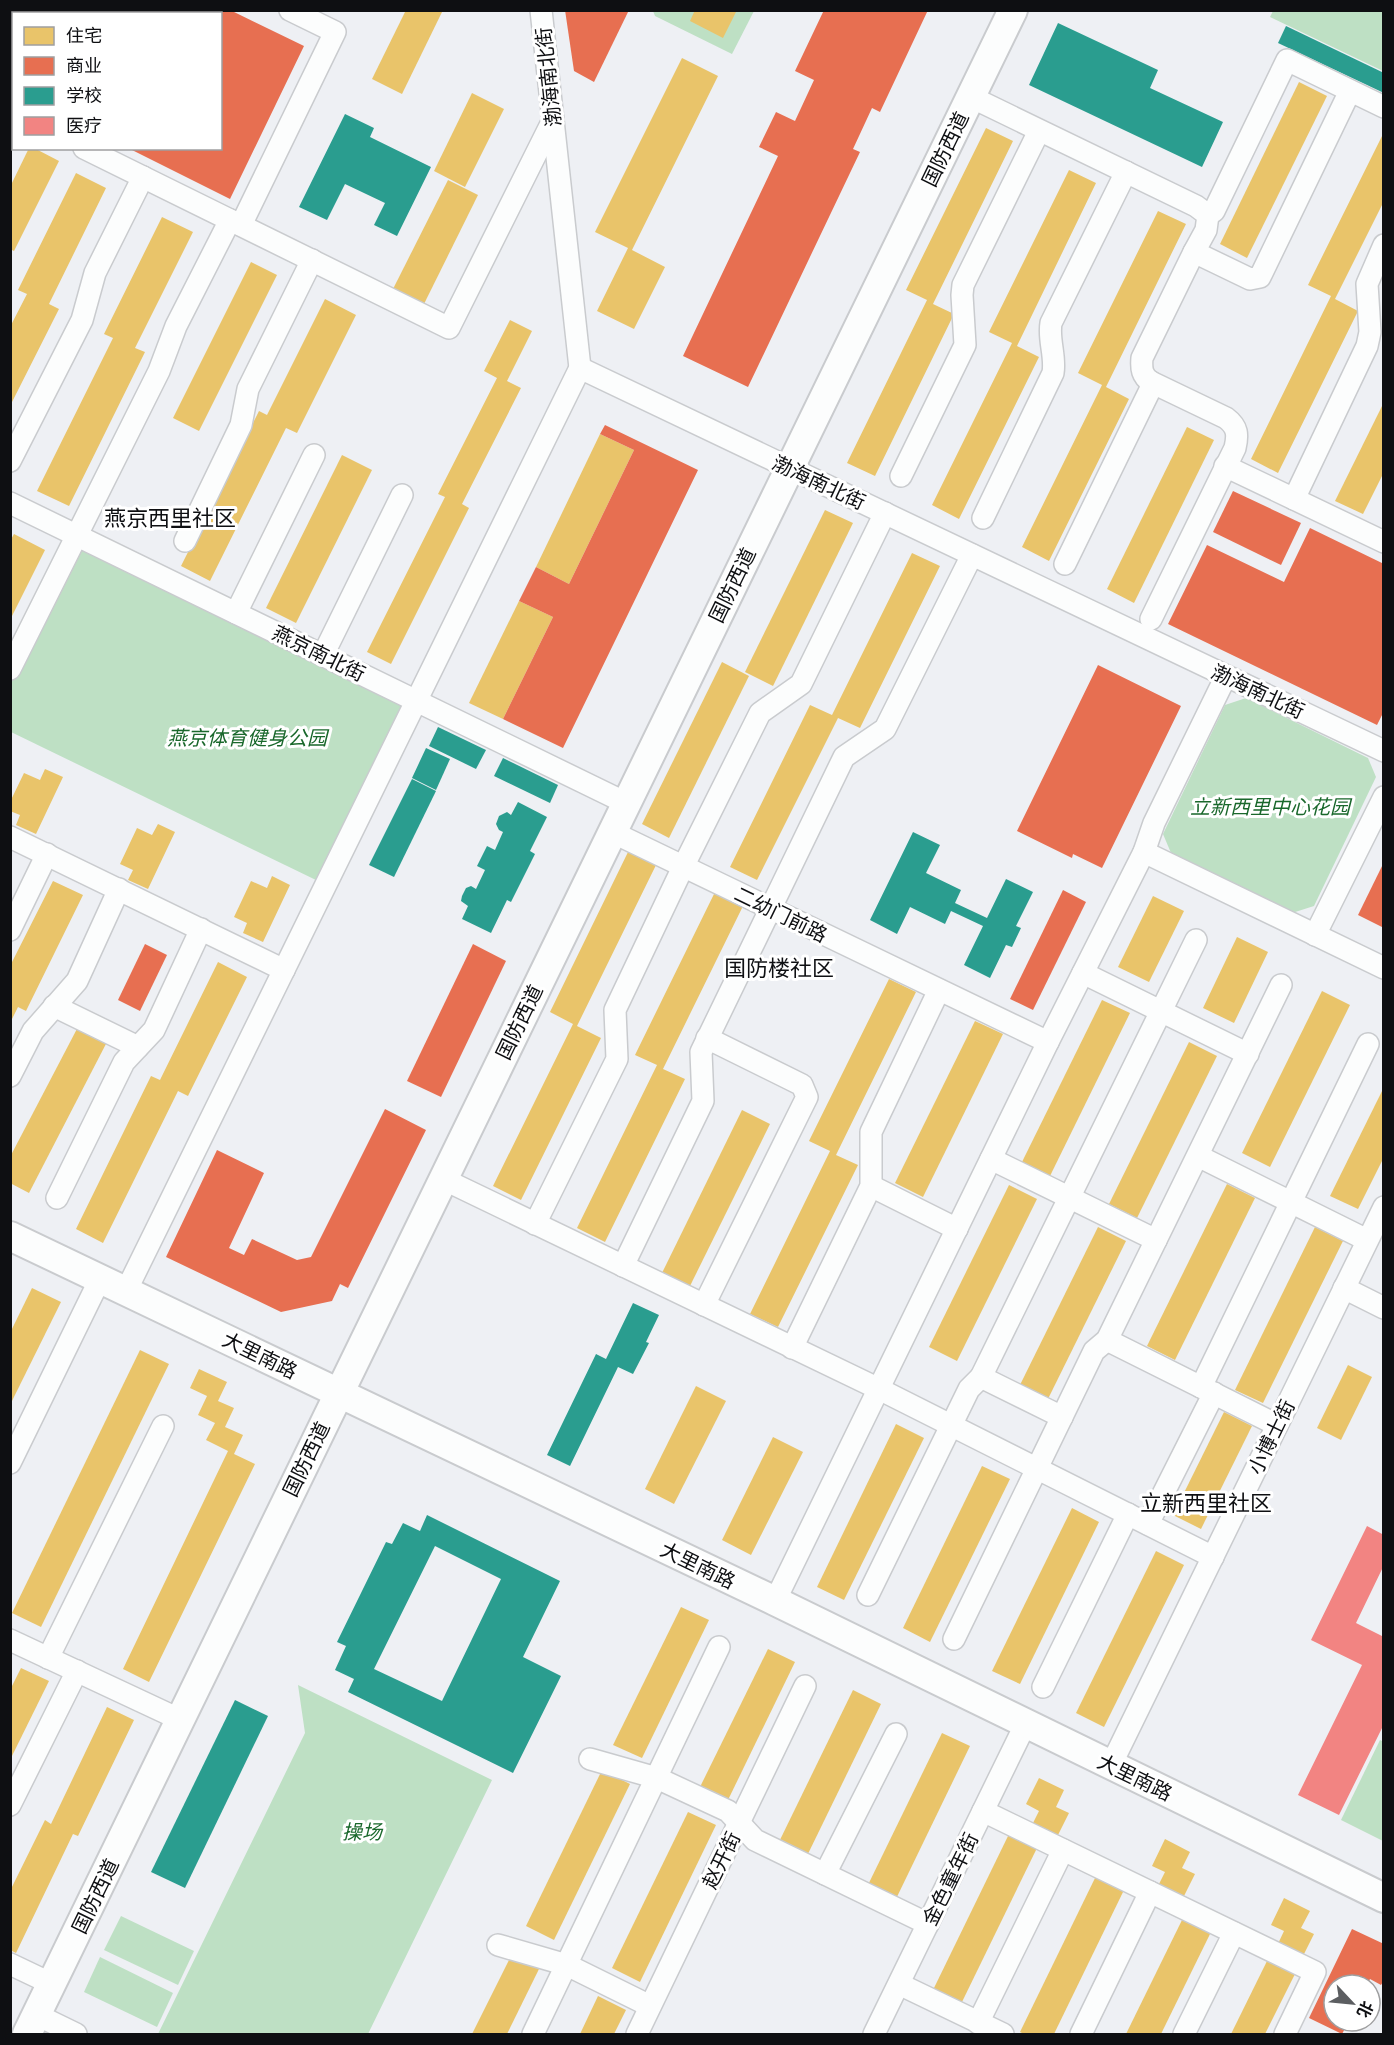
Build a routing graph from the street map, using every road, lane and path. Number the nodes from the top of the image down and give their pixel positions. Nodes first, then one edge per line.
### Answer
1 (290, 10) edge
2 (541, 10) edge
3 (1013, 10) edge
4 (327, 18) edge
5 (1350, 91) junction
6 (970, 97) junction
7 (1383, 107) edge
8 (553, 120) junction
9 (1039, 130) junction
10 (88, 150) edge
11 (1126, 172) junction
12 (144, 177) junction
13 (1208, 215) junction
14 (235, 222) junction
15 (1383, 245) edge
16 (1194, 252) junction
17 (312, 260) junction
18 (580, 368) junction
19 (1151, 382) junction
20 (314, 456) dead end
21 (10, 461) edge
22 (1225, 466) junction
23 (790, 468) junction
24 (901, 476) dead end
25 (402, 495) dead end
26 (1294, 499) junction
27 (12, 508) edge
28 (885, 513) junction
29 (983, 518) dead end
30 (76, 536) junction
31 (1382, 536) edge
32 (185, 541) dead end
33 (972, 555) junction
34 (1065, 564) dead end
35 (236, 613) junction
36 (1151, 619) dead end
37 (323, 655) junction
38 (10, 669) edge
39 (1226, 676) junction
40 (417, 700) junction
41 (1383, 751) edge
42 (1383, 797) edge
43 (626, 803) junction
44 (612, 832) junction
45 (10, 837) edge
46 (1144, 852) junction
47 (47, 854) junction
48 (683, 867) junction
49 (119, 890) junction
50 (770, 908) junction
51 (201, 929) junction
52 (10, 930) edge
53 (1315, 935) junction
54 (1196, 940) dead end
55 (1383, 968) edge
56 (284, 970) junction
57 (1083, 973) junction
58 (1281, 985) dead end
59 (939, 990) junction
60 (54, 1006) junction
61 (1161, 1011) junction
62 (707, 1038) junction
63 (1048, 1042) junction
64 (1368, 1044) dead end
65 (138, 1047) junction
66 (1248, 1054) junction
67 (10, 1076) edge
68 (1198, 1156) junction
69 (991, 1160) junction
70 (443, 1179) junction
71 (871, 1186) junction
72 (1070, 1197) junction
73 (57, 1198) dead end
74 (1292, 1202) junction
75 (1383, 1207) edge
76 (535, 1224) junction
77 (957, 1228) junction
78 (10, 1236) edge
79 (1156, 1240) junction
80 (1368, 1240) junction
81 (623, 1266) junction
82 (100, 1279) junction
83 (1344, 1288) junction
84 (126, 1291) junction
85 (704, 1305) junction
86 (1383, 1308) edge
87 (1107, 1340) junction
88 (792, 1348) junction
89 (981, 1377) junction
90 (879, 1389) junction
91 (1208, 1390) junction
92 (338, 1393) junction
93 (1062, 1417) junction
94 (951, 1425) junction
95 (1277, 1425) junction
96 (163, 1426) dead end
97 (17, 1435) edge
98 (10, 1463) edge
99 (1037, 1469) junction
100 (1128, 1514) junction
101 (1148, 1524) junction
102 (1213, 1557) junction
103 (868, 1595) dead end
104 (775, 1601) junction
105 (954, 1639) dead end
106 (10, 1640) edge
107 (719, 1647) dead end
108 (48, 1658) junction
109 (77, 1671) junction
110 (805, 1686) dead end
111 (1043, 1688) dead end
112 (181, 1720) junction
113 (1026, 1723) junction
114 (896, 1734) dead end
115 (590, 1759) dead end
116 (1111, 1765) junction
117 (657, 1778) junction
118 (10, 1805) edge
119 (983, 1811) junction
120 (740, 1822) junction
121 (1063, 1850) junction
122 (825, 1874) junction
123 (1150, 1892) junction
124 (1383, 1898) edge
125 (928, 1924) junction
126 (1234, 1933) junction
127 (498, 1945) dead end
128 (10, 1964) edge
129 (567, 1965) junction
130 (52, 1984) junction
131 (899, 1984) junction
132 (650, 2007) junction
133 (978, 2023) junction
134 (32, 2025) edge
135 (76, 2034) edge
136 (533, 2034) edge
137 (637, 2034) edge
138 (874, 2034) edge
139 (1003, 2034) edge
140 (1081, 2034) edge
141 (1184, 2034) edge
142 (1285, 2034) edge

1 - 4 street
2 - 8 street, 渤海南北街
3 - 6 street, 国防西道
4 - 14 street
5 - 7 street
5 - 13 street
5 - 16 street
6 - 9 street
6 - 23 street, 国防西道
8 - 17 street
8 - 18 street, 渤海南北街
9 - 11 street
9 - 24 street
10 - 12 street
11 - 13 street
11 - 29 street
12 - 14 street
12 - 21 street
13 - 16 street
14 - 17 street
14 - 30 street
15 - 26 street
16 - 19 street
17 - 32 street
18 - 23 street, 渤海南北街
18 - 40 street
19 - 22 street
19 - 34 street
20 - 35 street
22 - 26 street
22 - 36 street
23 - 28 street, 渤海南北街
23 - 43 street, 国防西道
25 - 37 street
26 - 31 street
27 - 30 street, 燕京南北街
28 - 33 street, 渤海南北街
28 - 48 street
30 - 35 street, 燕京南北街
30 - 38 street
33 - 39 street, 渤海南北街
33 - 50 street
35 - 37 street, 燕京南北街
37 - 40 street, 燕京南北街
39 - 41 street, 渤海南北街
39 - 46 street
40 - 43 street, 燕京南北街
40 - 56 street
42 - 53 street
43 - 44 street, 国防西道
44 - 48 street, 二幼门前路
44 - 70 street, 国防西道
45 - 47 street
46 - 53 street
46 - 57 street
47 - 49 street
47 - 52 street
48 - 50 street, 二幼门前路
48 - 76 street
49 - 51 street
49 - 60 street
50 - 59 street, 二幼门前路
50 - 62 street
51 - 56 street
51 - 65 street
53 - 55 street
54 - 61 street
56 - 84 street
57 - 61 street
57 - 63 street
58 - 66 street
59 - 63 street, 二幼门前路
59 - 71 street
60 - 65 street
60 - 67 street
61 - 66 street
61 - 72 street
62 - 81 street
62 - 85 street
63 - 69 street
64 - 74 street
65 - 73 street
66 - 68 street
68 - 74 street
68 - 79 street
69 - 72 street
69 - 77 street
70 - 76 street
70 - 92 street, 国防西道
71 - 77 street
71 - 88 street
72 - 79 street
72 - 89 street
74 - 80 street
74 - 91 street
75 - 80 street, 小博士街
76 - 81 street
77 - 90 street
78 - 82 street, 大里南路
79 - 87 street
80 - 83 street, 小博士街
81 - 85 street
82 - 84 street, 大里南路
82 - 97 street
83 - 86 street
83 - 95 street, 小博士街
84 - 92 street, 大里南路
85 - 88 street
87 - 91 street
87 - 93 street
88 - 90 street
89 - 93 street
89 - 94 street
90 - 94 street
90 - 104 street
91 - 95 street
91 - 101 street
92 - 104 street, 大里南路
92 - 112 street, 国防西道
93 - 99 street
94 - 99 street
94 - 103 street
95 - 102 street, 小博士街
96 - 108 street
97 - 98 street
99 - 100 street
99 - 105 street
100 - 101 street
100 - 111 street
101 - 102 street
102 - 116 street, 小博士街
104 - 113 street, 大里南路
106 - 108 street
107 - 117 street
108 - 109 street
109 - 112 street
109 - 118 street
110 - 120 street, 赵开街
112 - 130 street, 国防西道
113 - 116 street, 大里南路
113 - 119 street, 金色童年街
114 - 122 street
115 - 117 street
116 - 124 street, 大里南路
117 - 120 street
117 - 129 street
119 - 121 street
119 - 125 street, 金色童年街
120 - 122 street
120 - 132 street, 赵开街
121 - 123 street
121 - 133 street
122 - 125 street
123 - 126 street
123 - 140 street
125 - 131 street, 金色童年街
126 - 141 street
126 - 142 street
127 - 129 street
128 - 130 street
129 - 132 street
129 - 136 street
130 - 134 street, 国防西道
131 - 133 street
131 - 138 street, 金色童年街
132 - 137 street, 赵开街
133 - 139 street
134 - 135 street

